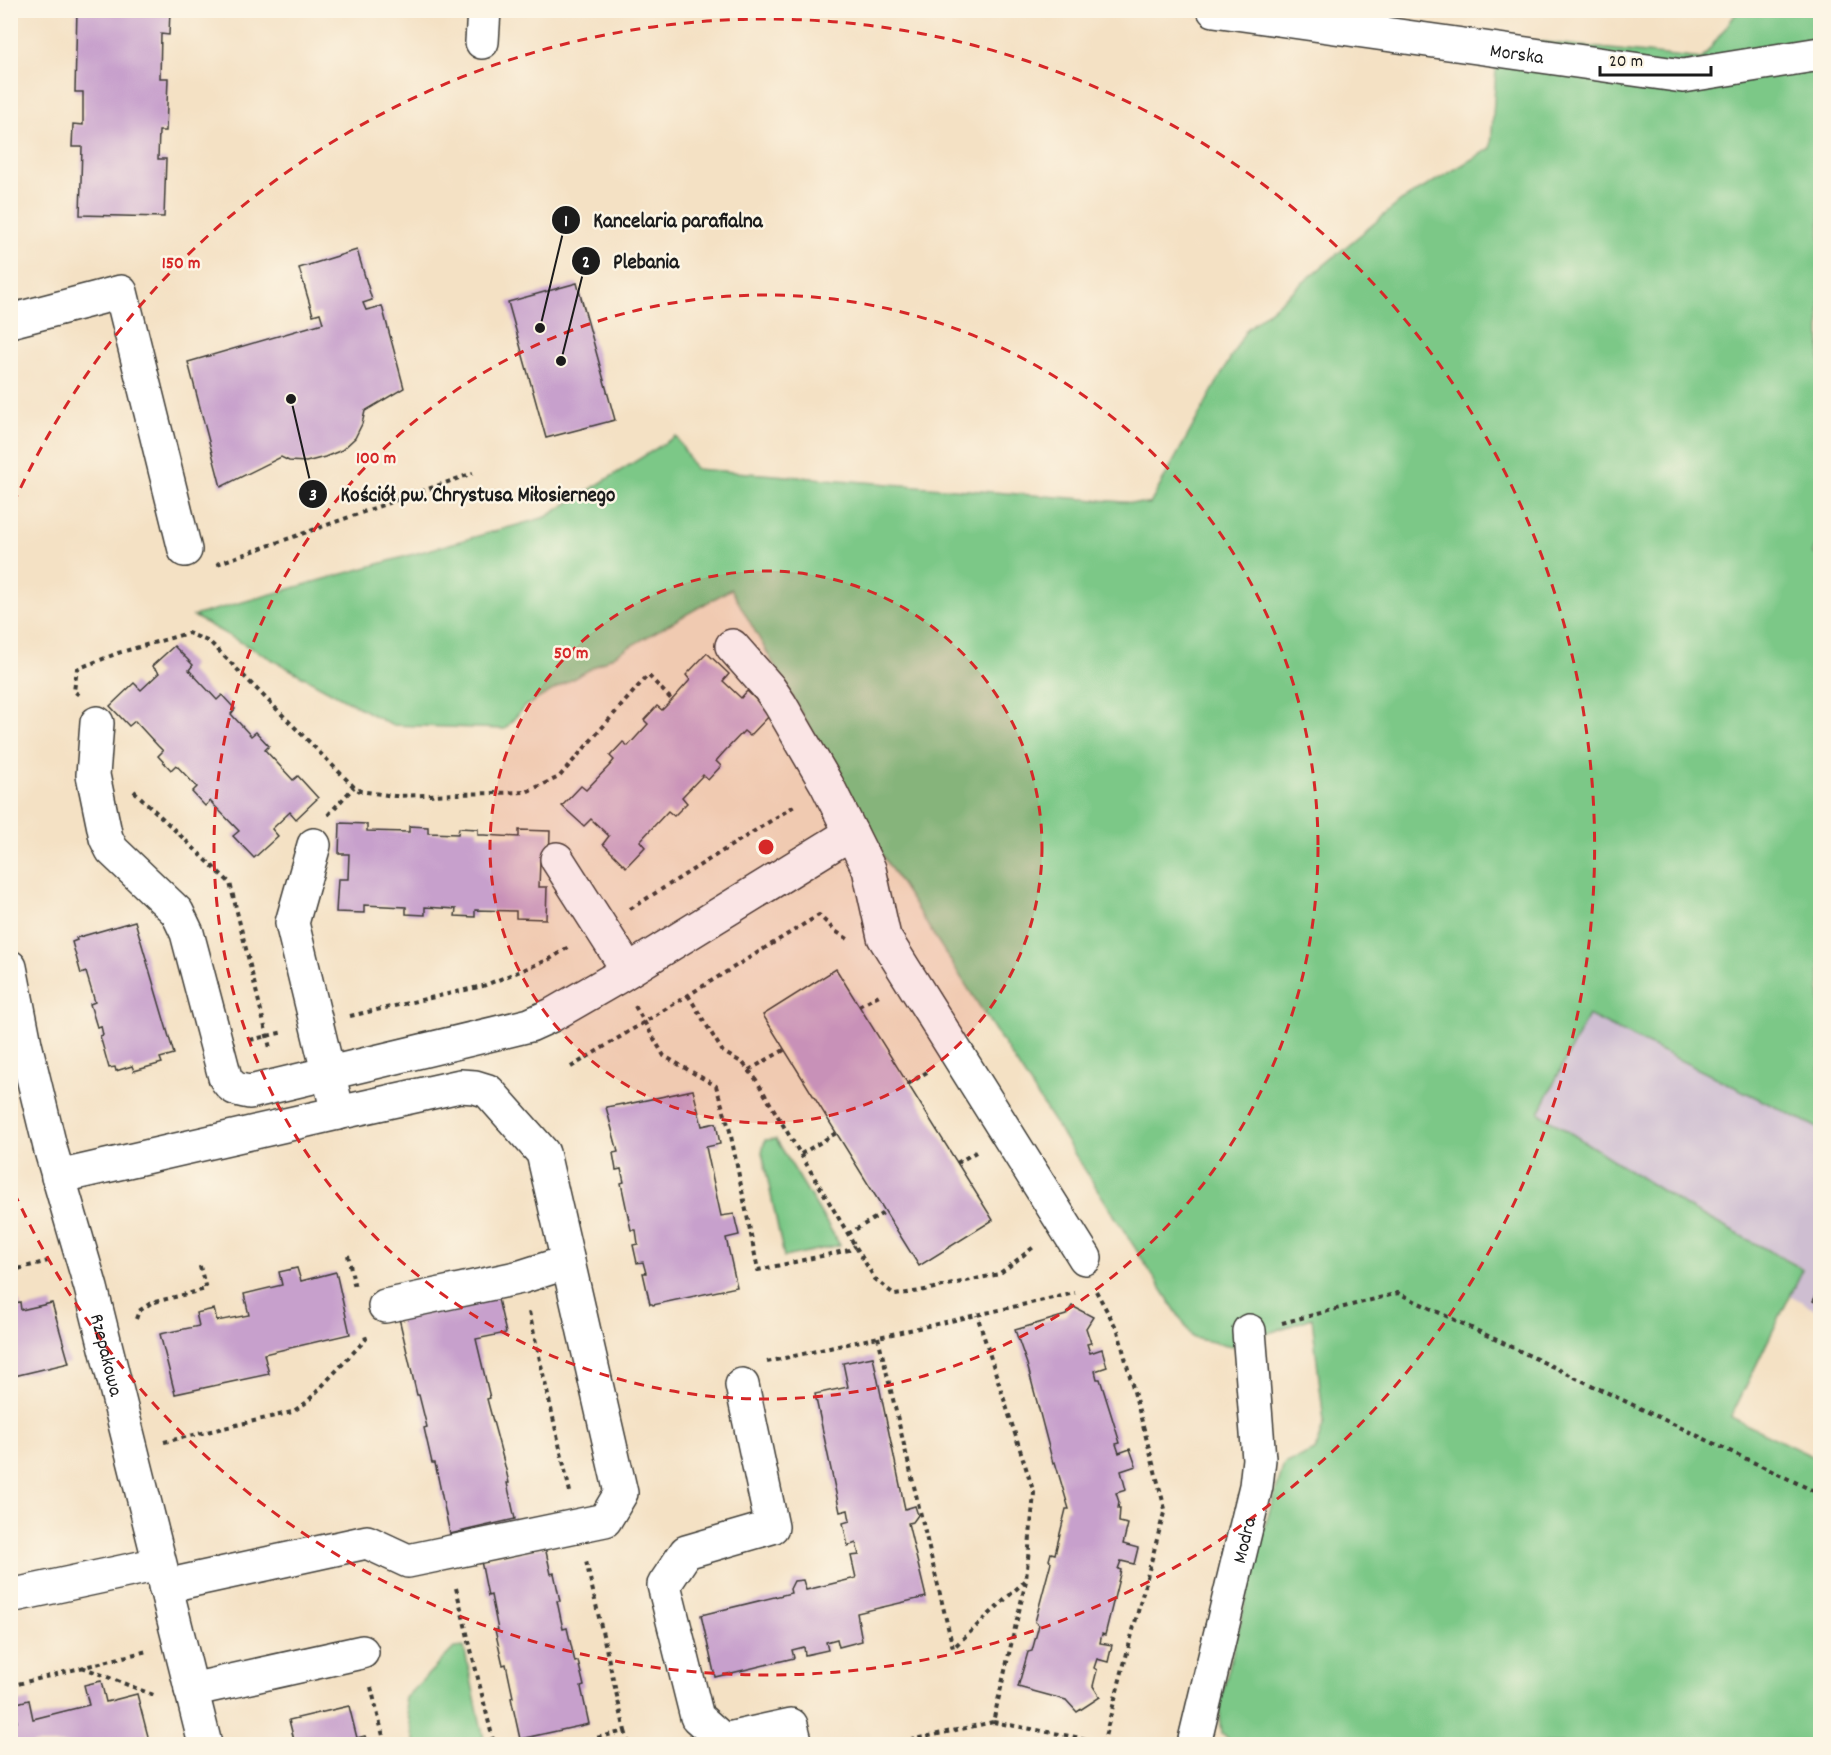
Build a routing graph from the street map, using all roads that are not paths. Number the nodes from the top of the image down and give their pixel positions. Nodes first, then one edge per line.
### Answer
1 (1214, 10) edge
2 (1821, 54) edge
3 (10, 321) edge
4 (185, 550) dead end
5 (732, 646) dead end
6 (97, 723) road end
7 (851, 833) junction
8 (314, 845) dead end
9 (557, 859) dead end
10 (10, 967) edge
11 (622, 974) junction
12 (328, 1072) junction
13 (338, 1113) junction
14 (58, 1177) junction
15 (1085, 1258) dead end
16 (568, 1262) junction
17 (368, 1310) road end
18 (1249, 1331) road end
19 (742, 1385) road end
20 (162, 1575) junction
21 (10, 1596) edge
22 (362, 1652) road end
23 (175, 1694) junction
24 (205, 1744) edge
25 (796, 1744) edge
26 (1194, 1744) edge

1 - 2 street, Morska
3 - 4 street
5 - 7 street
6 - 12 street
7 - 11 street
7 - 15 street
8 - 12 street
9 - 11 street
10 - 14 street, Rzepakowa
11 - 12 street
12 - 13 street
13 - 14 street
13 - 16 street
14 - 20 street, Rzepakowa
16 - 17 street
16 - 20 street
18 - 26 street, Modra
19 - 25 street
20 - 21 street
20 - 23 street, Rzepakowa
22 - 23 street
23 - 24 street, Rzepakowa

